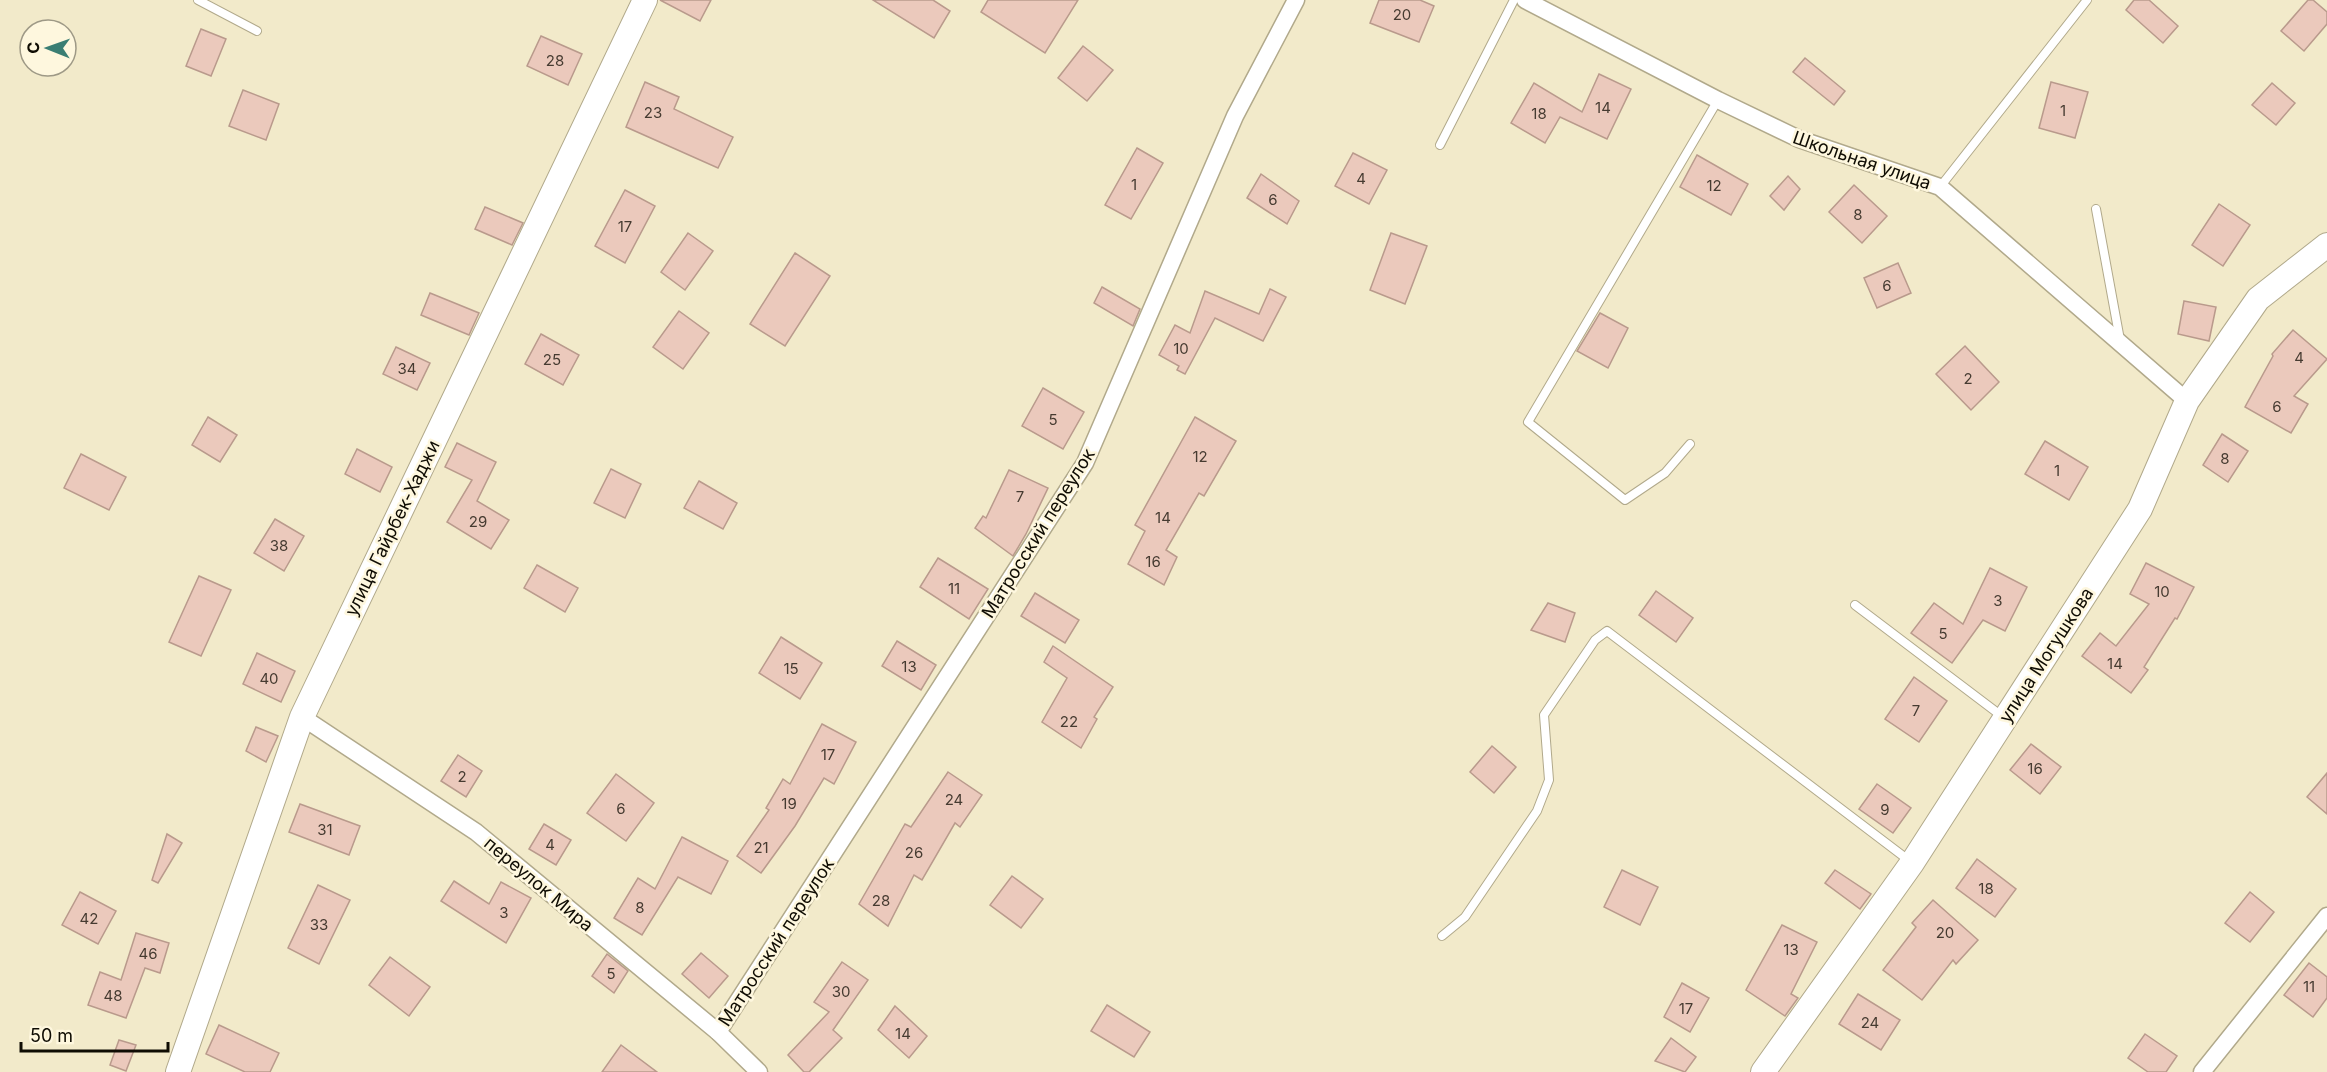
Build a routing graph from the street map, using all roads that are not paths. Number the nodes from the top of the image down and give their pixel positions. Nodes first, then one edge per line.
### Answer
1 (198, 0) edge
2 (645, 0) edge
3 (1296, 0) edge
4 (1514, 0) edge
5 (1525, 0) edge
6 (2087, 0) edge
7 (258, 32) dead end
8 (1718, 100) junction
9 (1440, 145) dead end
10 (1940, 187) junction
11 (2096, 209) dead end
12 (2327, 245) edge
13 (2121, 344) junction
14 (2187, 401) junction
15 (1690, 444) dead end
16 (1855, 605) dead end
17 (302, 717) junction
18 (2005, 719) junction
19 (1912, 863) junction
20 (2327, 916) edge
21 (1443, 936) dead end
22 (718, 1032) junction
23 (178, 1072) edge
24 (759, 1072) edge
25 (1763, 1072) edge
26 (2202, 1072) edge

1 - 7 lane
2 - 17 street, улица Гайрбек-Хаджи
3 - 22 street, Матросский переулок
4 - 9 lane
5 - 8 street, Школьная улица
6 - 10 lane
8 - 10 street, Школьная улица
8 - 15 lane
10 - 13 street, Школьная улица
11 - 13 lane
12 - 14 street, улица Могушкова
13 - 14 street, Школьная улица
14 - 18 street, улица Могушкова
16 - 18 lane
17 - 22 street, переулок Мира
17 - 23 street, улица Гайрбек-Хаджи
18 - 19 street, улица Могушкова
19 - 21 lane
19 - 25 street, улица Могушкова
20 - 26 street
22 - 24 street, переулок Мира

